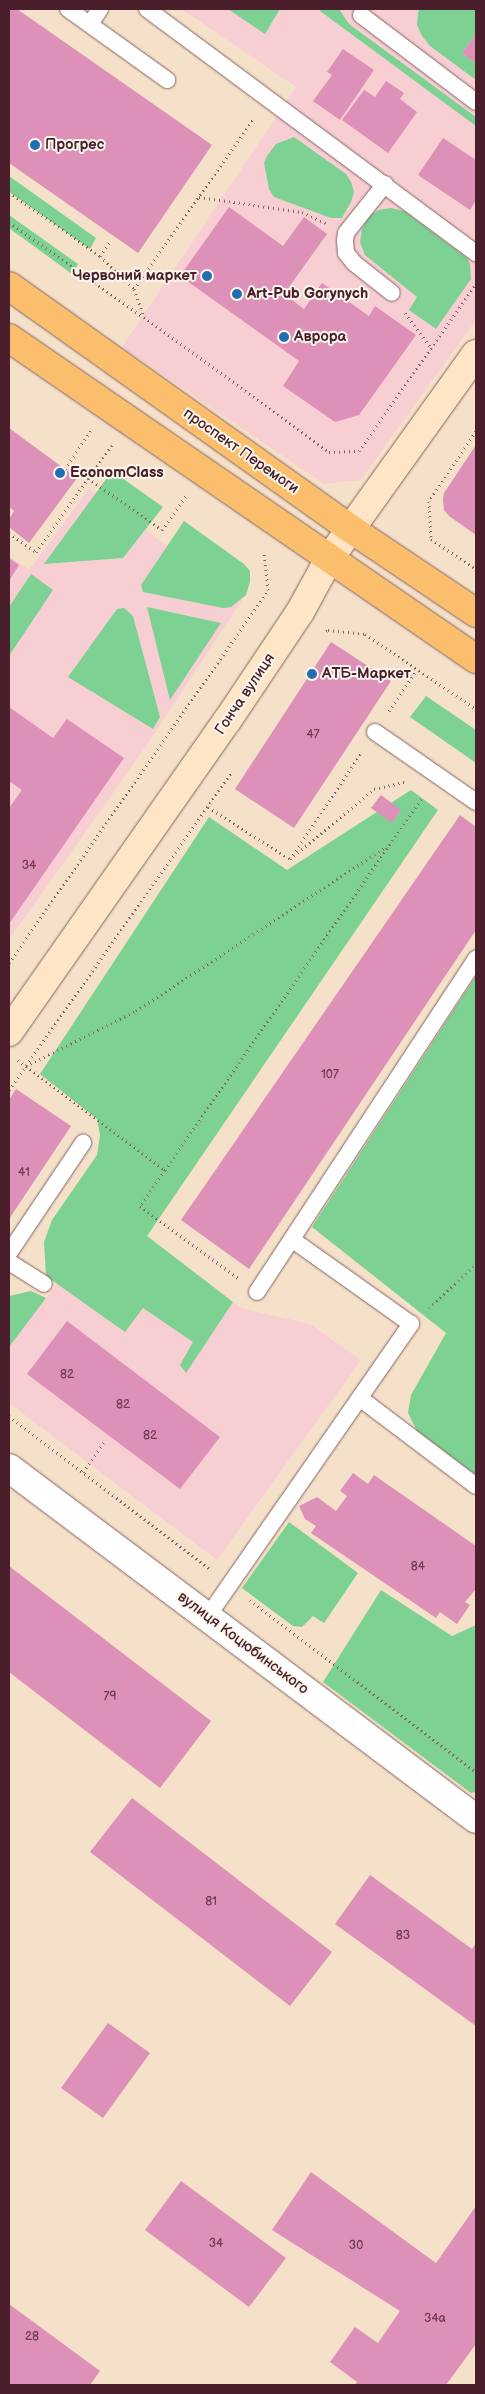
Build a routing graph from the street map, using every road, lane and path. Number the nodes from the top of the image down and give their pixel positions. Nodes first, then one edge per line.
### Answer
1 (68, 9) edge
2 (100, 9) edge
3 (147, 9) edge
4 (361, 15) dead end
5 (90, 24) junction
6 (167, 80) dead end
7 (268, 98) junction
8 (476, 102) edge
9 (385, 184) junction
10 (9, 192) edge
11 (199, 197) junction
12 (9, 222) edge
13 (346, 234) junction
14 (110, 241) dead end
15 (476, 253) edge
16 (100, 256) junction
17 (476, 284) edge
18 (9, 286) edge
19 (134, 289) junction
20 (392, 293) dead end
21 (144, 318) junction
22 (9, 338) edge
23 (476, 354) edge
24 (85, 422) dead end
25 (93, 428) junction
26 (476, 431) edge
27 (100, 432) dead end
28 (114, 442) dead end
29 (65, 469) dead end
30 (88, 478) junction
31 (180, 489) dead end
32 (187, 494) junction
33 (195, 500) dead end
34 (351, 529) junction
35 (9, 533) edge
36 (263, 549) dead end
37 (329, 558) junction
38 (476, 569) edge
39 (476, 613) edge
40 (322, 638) dead end
41 (476, 659) edge
42 (416, 670) junction
43 (476, 709) edge
44 (375, 732) junction
45 (235, 766) dead end
46 (438, 775) junction
47 (476, 802) edge
48 (208, 807) junction
49 (390, 844) junction
50 (290, 859) junction
51 (476, 959) edge
52 (9, 963) edge
53 (9, 1032) edge
54 (14, 1058) dead end
55 (26, 1066) junction
56 (9, 1090) edge
57 (83, 1143) dead end
58 (165, 1170) junction
59 (293, 1240) junction
60 (9, 1252) edge
61 (9, 1262) edge
62 (476, 1264) edge
63 (44, 1284) dead end
64 (257, 1292) joint
65 (411, 1324) junction
66 (361, 1399) junction
67 (104, 1442) dead end
68 (9, 1468) edge
69 (83, 1472) dead end
70 (476, 1486) edge
71 (208, 1616) junction
72 (476, 1819) edge

1 - 5 lane
2 - 5 lane
3 - 7 lane
4 - 8 lane
5 - 6 lane
7 - 9 lane
7 - 11 path
9 - 13 lane
9 - 15 lane
10 - 16 path
11 - 13 path
11 - 19 path
12 - 21 path
13 - 20 lane
14 - 16 path
16 - 19 path
17 - 21 path
18 - 34 main road, проспект Перемоги
19 - 21 path
22 - 37 main road
23 - 34 street, Гонча вулиця
24 - 25 path
25 - 27 path
25 - 29 path
26 - 38 path
28 - 30 path
30 - 32 path
30 - 35 path
31 - 32 path
32 - 33 path
34 - 37 street, Гонча вулиця
34 - 39 main road, проспект Перемоги
36 - 52 path
37 - 41 main road
37 - 53 street, Гонча вулиця
40 - 42 path
42 - 43 path
42 - 44 path
44 - 46 lane
44 - 50 path
45 - 48 path
46 - 47 lane
46 - 49 path
46 - 50 path
48 - 50 path
48 - 55 path
49 - 55 path
49 - 58 path
51 - 59 lane
54 - 55 path
55 - 56 path
55 - 58 path
57 - 60 lane
58 - 64 path
59 - 64 lane
59 - 65 lane
61 - 63 lane
62 - 65 path
65 - 66 lane
66 - 70 lane
66 - 71 lane
67 - 69 path
68 - 71 street, вулиця Коцюбинського
71 - 72 street, вулиця Коцюбинського

